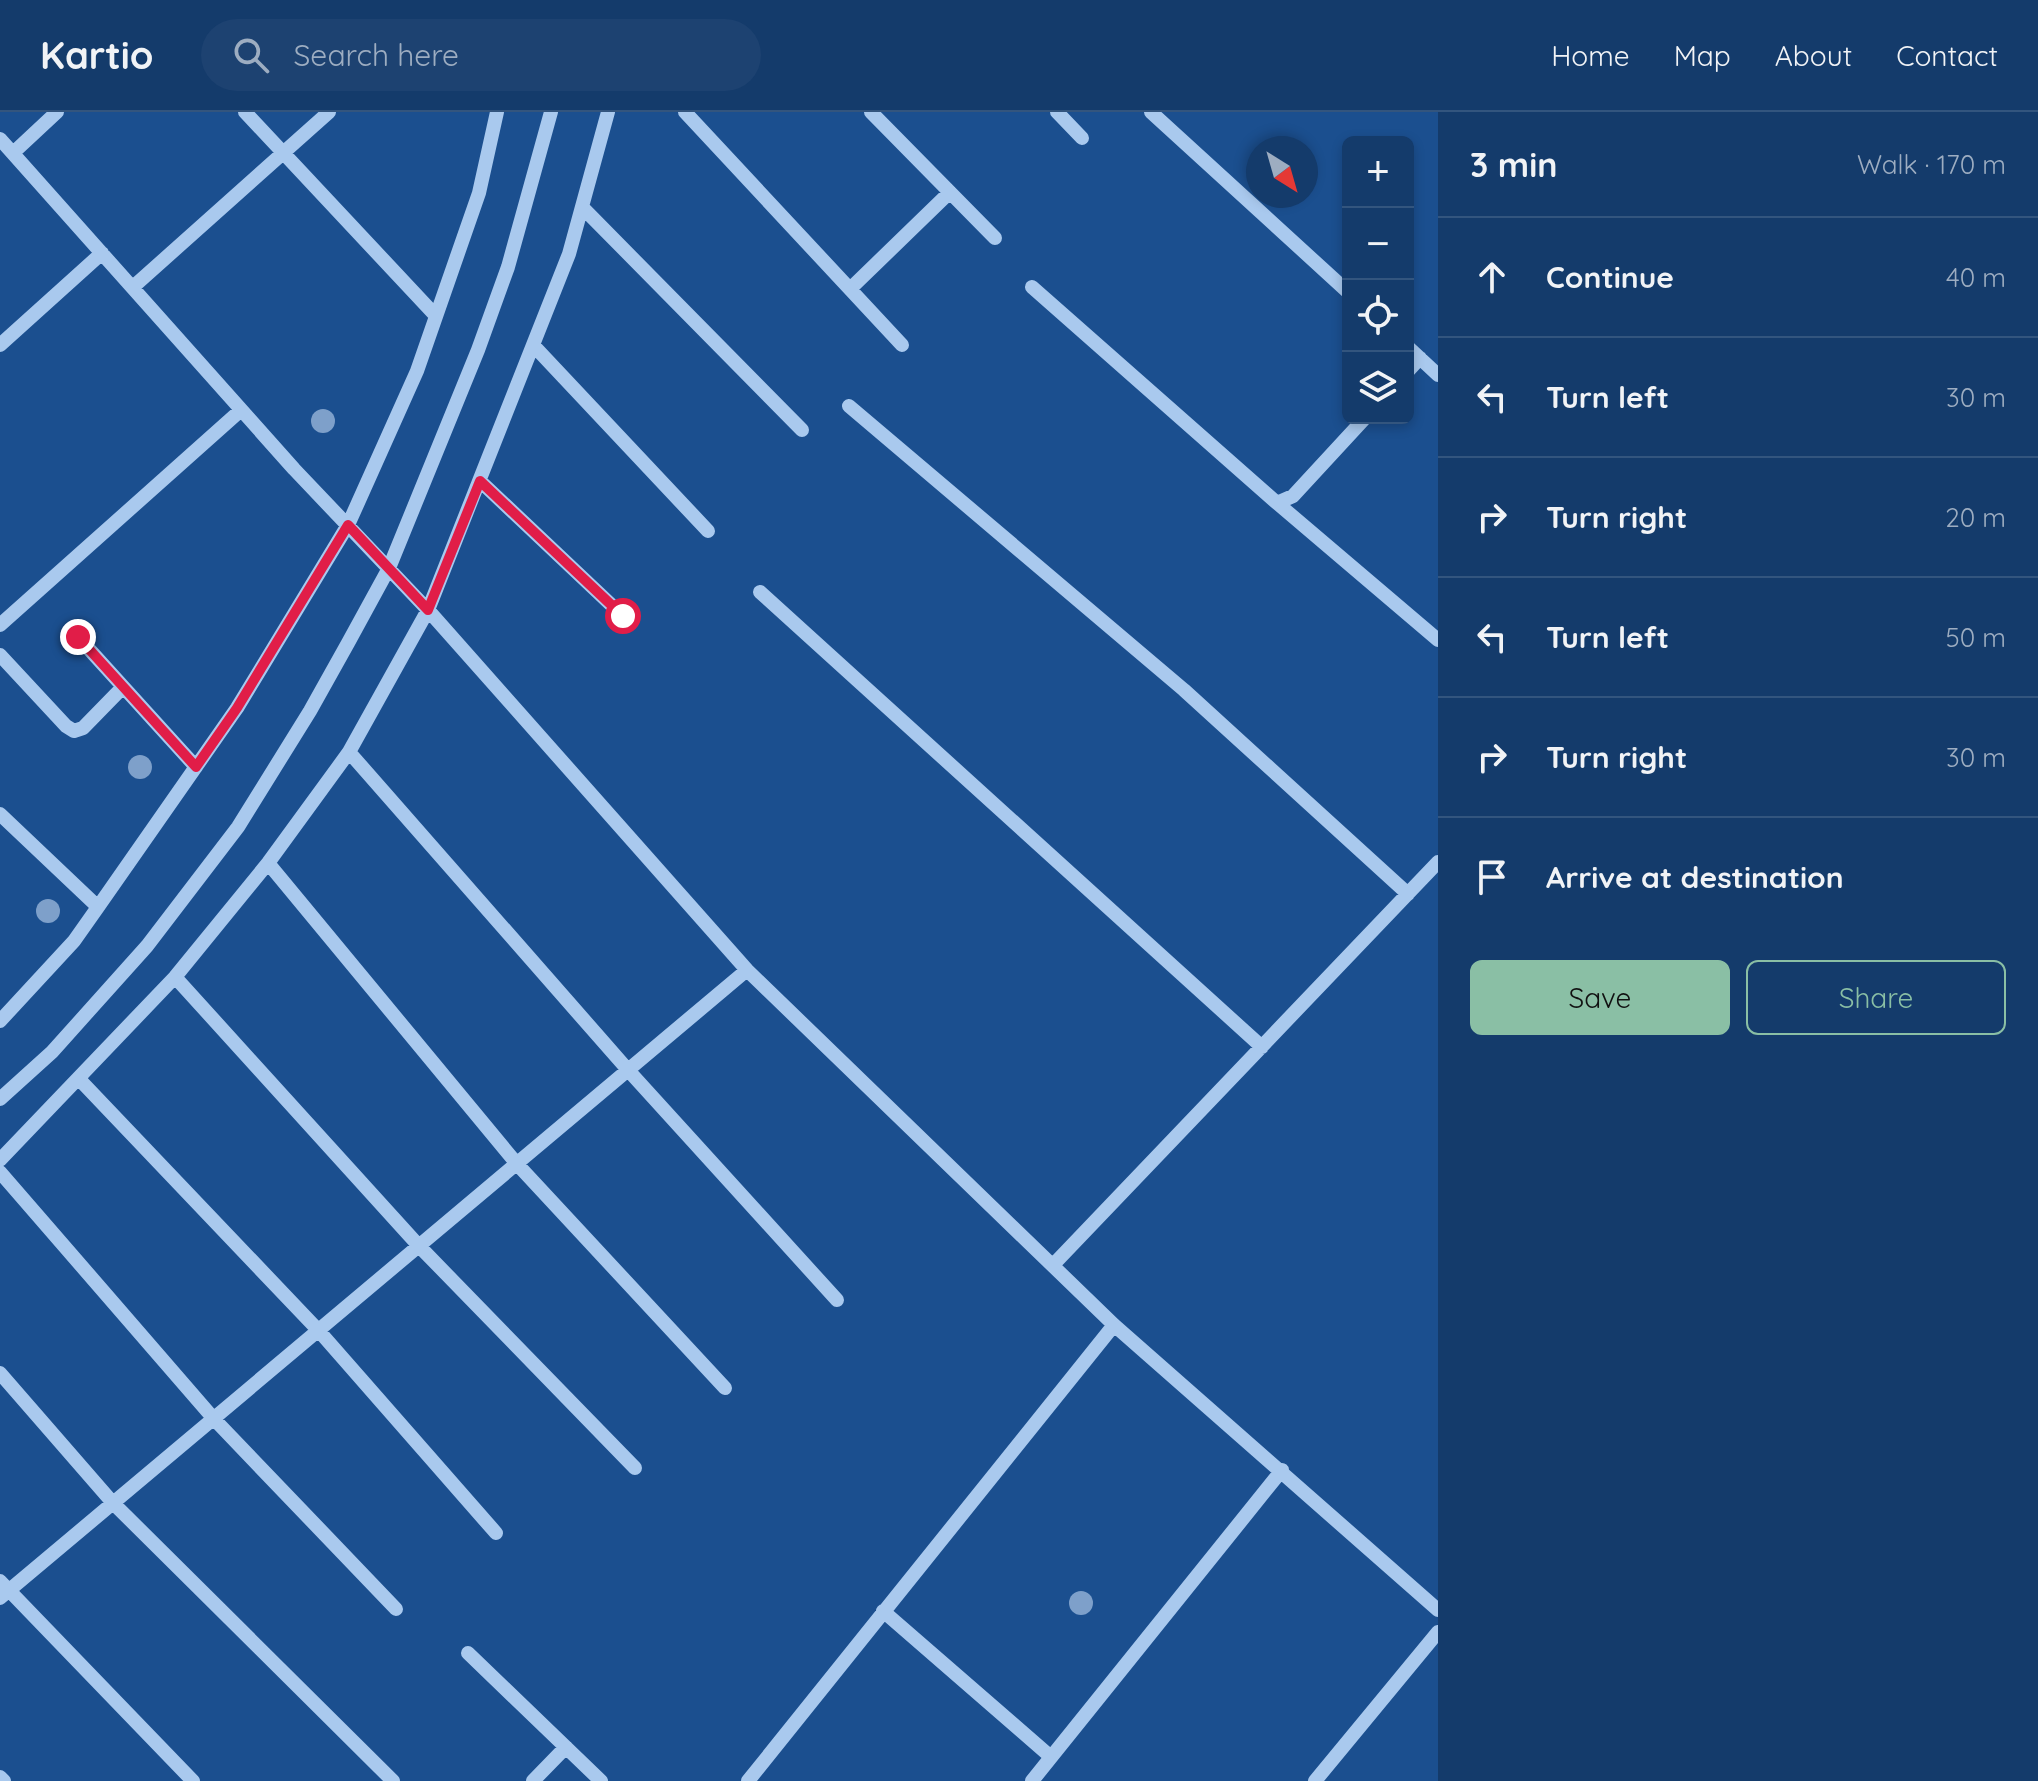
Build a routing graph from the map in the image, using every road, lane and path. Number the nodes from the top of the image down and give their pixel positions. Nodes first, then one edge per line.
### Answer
1 (57, 112) edge
2 (245, 112) edge
3 (329, 112) edge
4 (497, 112) edge
5 (551, 112) edge
6 (608, 112) edge
7 (685, 112) edge
8 (871, 112) edge
9 (1057, 112) edge
10 (1151, 112) edge
11 (1082, 138) dead end
12 (0, 139) edge
13 (13, 153) junction
14 (283, 153) junction
15 (950, 192) junction
16 (583, 208) junction
17 (995, 238) dead end
18 (102, 253) junction
19 (133, 287) junction
20 (1032, 287) dead end
21 (1342, 287) edge
22 (850, 289) junction
23 (436, 316) junction
24 (0, 345) edge
25 (902, 345) dead end
26 (534, 346) junction
27 (1413, 352) edge
28 (1420, 358) junction
29 (1414, 364) edge
30 (1438, 375) edge
31 (849, 406) dead end
32 (241, 410) junction
33 (1359, 424) edge
34 (802, 430) dead end
35 (480, 481) junction
36 (1277, 503) junction
37 (348, 525) junction
38 (708, 531) dead end
39 (389, 568) junction
40 (760, 592) dead end
41 (428, 610) junction
42 (623, 616) dead end
43 (0, 625) edge
44 (78, 637) dead end
45 (1438, 640) edge
46 (0, 655) edge
47 (123, 687) junction
48 (349, 752) junction
49 (196, 767) junction
50 (0, 814) edge
51 (1438, 862) edge
52 (268, 863) junction
53 (1408, 894) junction
54 (98, 907) junction
55 (747, 970) junction
56 (175, 977) junction
57 (0, 1021) edge
58 (1262, 1047) junction
59 (628, 1070) junction
60 (79, 1079) junction
61 (0, 1099) edge
62 (0, 1160) edge
63 (517, 1164) junction
64 (0, 1172) edge
65 (419, 1246) junction
66 (1053, 1265) junction
67 (837, 1300) dead end
68 (1114, 1325) junction
69 (319, 1331) junction
70 (0, 1373) edge
71 (725, 1388) dead end
72 (214, 1419) junction
73 (635, 1468) dead end
74 (1282, 1470) junction
75 (113, 1503) junction
76 (496, 1533) dead end
77 (3, 1590) edge
78 (396, 1609) dead end
79 (1438, 1610) edge
80 (883, 1611) junction
81 (1438, 1632) edge
82 (468, 1653) dead end
83 (566, 1747) junction
84 (1051, 1757) junction
85 (0, 1777) edge
86 (1035, 1780) edge
87 (4, 1781) edge
88 (193, 1781) edge
89 (393, 1781) edge
90 (533, 1781) edge
91 (601, 1781) edge
92 (748, 1781) edge
93 (1315, 1781) edge

1 - 13 street
2 - 14 street
3 - 14 street
4 - 23 street
5 - 39 street
6 - 16 street
7 - 22 street
8 - 15 street
9 - 11 street
10 - 21 street
12 - 13 street
13 - 18 street
14 - 19 street
14 - 23 street
15 - 17 street
15 - 22 street
16 - 26 street
16 - 34 street
18 - 19 street
18 - 24 street
19 - 32 street
20 - 36 street
22 - 25 street
23 - 37 street
26 - 35 street
26 - 38 street
27 - 28 street
28 - 29 street
28 - 30 street
31 - 53 street
32 - 37 street
32 - 43 street
33 - 36 street
35 - 41 street
35 - 42 street
36 - 45 street
37 - 39 street
37 - 49 street
39 - 41 street
39 - 61 street
40 - 58 street
41 - 48 street
41 - 55 street
44 - 47 street
46 - 47 street
47 - 49 street
48 - 52 street
48 - 59 street
49 - 54 street
50 - 54 street
51 - 53 street
52 - 56 street
52 - 63 street
53 - 58 street
54 - 57 street
55 - 59 street
55 - 66 street
56 - 60 street
56 - 65 street
58 - 66 street
59 - 63 street
59 - 67 street
60 - 62 street
60 - 69 street
63 - 65 street
63 - 71 street
64 - 72 street
65 - 69 street
65 - 73 street
66 - 68 street
68 - 74 street
68 - 80 street
69 - 72 street
69 - 76 street
70 - 75 street
72 - 75 street
72 - 78 street
74 - 79 street
74 - 84 street
75 - 77 street
75 - 89 street
77 - 88 street
80 - 84 street
80 - 92 street
81 - 93 street
82 - 83 street
83 - 90 street
83 - 91 street
84 - 86 street
85 - 87 street

